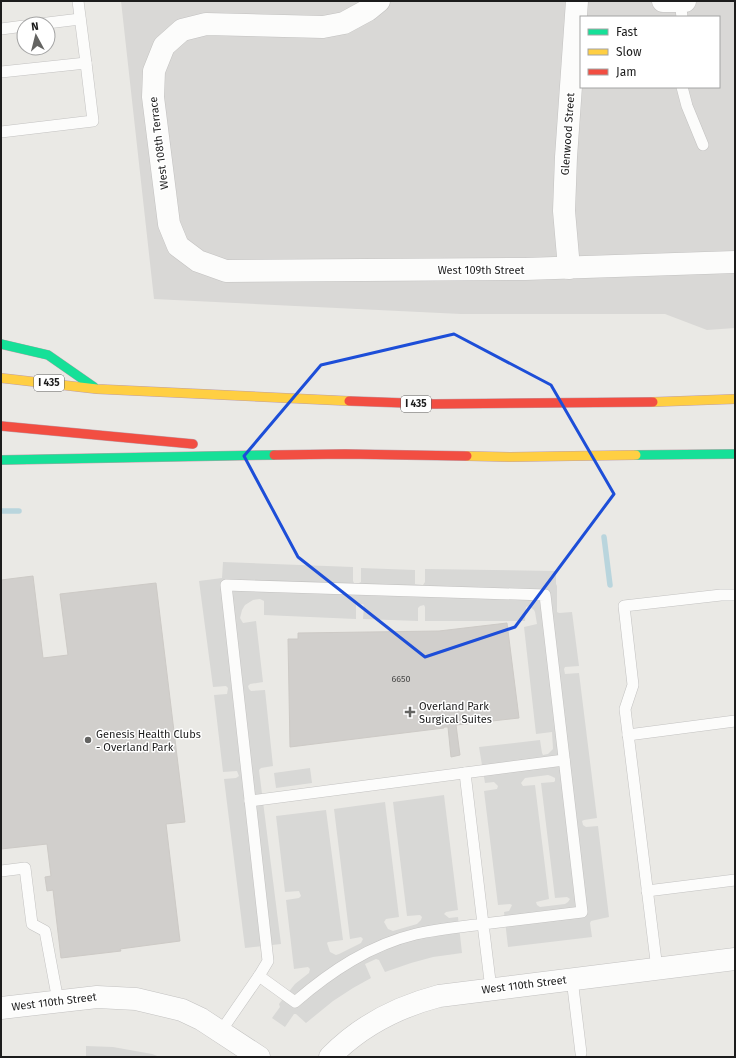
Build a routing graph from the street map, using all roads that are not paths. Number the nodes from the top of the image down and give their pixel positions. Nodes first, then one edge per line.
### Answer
1 (78, 1) edge
2 (379, 1) edge
3 (577, 1) edge
4 (80, 18) junction
5 (56, 22) edge
6 (16, 27) edge
7 (1, 29) edge
8 (86, 63) junction
9 (1, 72) edge
10 (682, 88) edge
11 (1, 132) edge
12 (703, 145) dead end
13 (735, 262) edge
14 (569, 268) junction
15 (226, 271) joint
16 (1, 344) edge
17 (1, 378) edge
18 (97, 389) junction
19 (735, 399) edge
20 (1, 426) edge
21 (199, 445) dead end
22 (230, 447) dead end
23 (346, 454) junction
24 (735, 454) edge
25 (1, 460) edge
26 (735, 595) edge
27 (735, 721) edge
28 (628, 735) junction
29 (564, 760) junction
30 (465, 773) junction
31 (250, 801) junction
32 (1, 871) edge
33 (735, 880) edge
34 (647, 892) junction
35 (483, 924) junction
36 (735, 959) edge
37 (657, 969) junction
38 (259, 976) junction
39 (572, 980) junction
40 (491, 990) junction
41 (58, 1002) junction
42 (1, 1008) edge
43 (220, 1031) junction
44 (580, 1053) dead end
45 (259, 1057) edge
46 (330, 1057) edge

1 - 4 lane
2 - 15 street, West 108th Terrace
3 - 14 street, Glenwood Street
4 - 5 lane
4 - 8 lane
6 - 7 lane
8 - 9 lane
8 - 11 lane
10 - 12 lane
13 - 14 street, West 109th Street
14 - 15 street, West 109th Street
16 - 18 highway
17 - 18 highway, I 435
18 - 19 highway, I 435
20 - 21 highway
22 - 23 highway
23 - 24 highway
23 - 25 highway
26 - 28 lane
27 - 28 lane
28 - 34 lane
29 - 30 lane
29 - 31 lane
29 - 35 lane
30 - 31 lane
30 - 35 lane
31 - 38 lane
32 - 41 lane
33 - 34 lane
34 - 37 lane
35 - 38 lane
35 - 40 lane
36 - 37 street, West 110th Street
37 - 39 street, West 110th Street
38 - 43 lane
39 - 40 street, West 110th Street
39 - 44 lane
40 - 46 street, West 110th Street
41 - 42 street, West 110th Street
41 - 43 street, West 110th Street
43 - 45 street, West 110th Street

